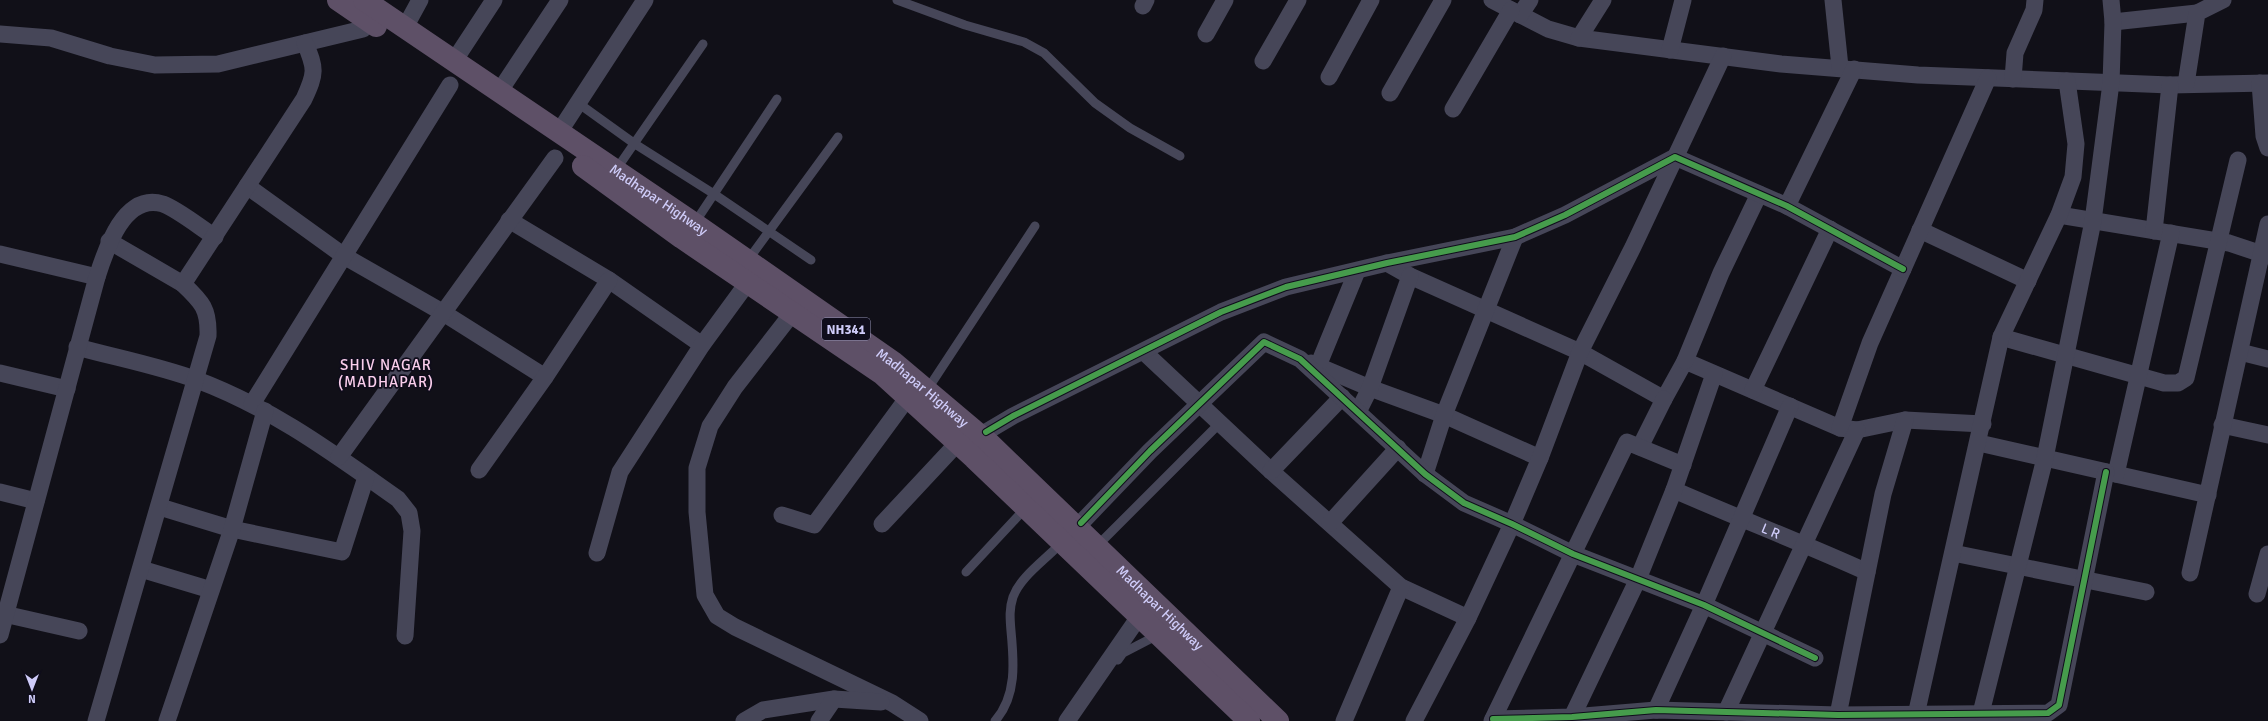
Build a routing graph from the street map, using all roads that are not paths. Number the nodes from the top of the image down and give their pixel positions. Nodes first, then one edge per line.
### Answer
1 (338, 0) edge
2 (364, 0) edge
3 (420, 0) edge
4 (494, 0) edge
5 (560, 0) edge
6 (645, 0) edge
7 (897, 0) edge
8 (1225, 0) edge
9 (1298, 0) edge
10 (1371, 0) edge
11 (1443, 0) edge
12 (1492, 0) edge
13 (1530, 0) edge
14 (1603, 0) edge
15 (1683, 0) edge
16 (1833, 0) edge
17 (2035, 0) edge
18 (2111, 0) edge
19 (2223, 0) edge
20 (1515, 12) junction
21 (2197, 13) junction
22 (408, 22) dead end
23 (2113, 22) junction
24 (363, 29) dead end
25 (0, 34) edge
26 (1206, 34) dead end
27 (1579, 38) junction
28 (305, 43) junction
29 (703, 44) dead end
30 (1670, 50) junction
31 (458, 55) dead end
32 (1723, 56) junction
33 (1263, 61) dead end
34 (1847, 68) junction
35 (1329, 77) dead end
36 (1988, 78) junction
37 (2013, 79) junction
38 (2067, 81) junction
39 (2111, 83) junction
40 (2264, 83) edge
41 (450, 85) dead end
42 (2178, 85) junction
43 (503, 86) dead end
44 (1390, 92) dead end
45 (777, 99) dead end
46 (578, 103) junction
47 (1453, 109) dead end
48 (563, 126) dead end
49 (838, 137) dead end
50 (635, 144) junction
51 (2268, 148) edge
52 (1180, 156) dead end
53 (1675, 157) junction
54 (555, 158) dead end
55 (2238, 160) dead end
56 (620, 164) dead end
57 (247, 186) junction
58 (714, 194) junction
59 (1759, 194) junction
60 (1787, 206) junction
61 (2059, 215) junction
62 (698, 218) dead end
63 (510, 220) junction
64 (2093, 221) junction
65 (2268, 224) edge
66 (1035, 226) dead end
67 (1830, 230) junction
68 (1920, 230) junction
69 (2154, 231) junction
70 (768, 232) junction
71 (2171, 233) junction
72 (215, 237) junction
73 (1515, 237) junction
74 (109, 241) junction
75 (2220, 241) junction
76 (0, 254) edge
77 (2265, 255) edge
78 (344, 256) junction
79 (751, 256) dead end
80 (811, 260) dead end
81 (1387, 263) junction
82 (1903, 269) junction
83 (1357, 271) junction
84 (1410, 276) junction
85 (97, 277) junction
86 (608, 280) junction
87 (2028, 281) junction
88 (183, 284) junction
89 (743, 289) dead end
90 (1486, 309) junction
91 (442, 312) junction
92 (787, 320) dead end
93 (2001, 338) junction
94 (702, 345) junction
95 (77, 348) junction
96 (1144, 352) junction
97 (1580, 352) junction
98 (2240, 352) junction
99 (2065, 355) junction
100 (1300, 359) junction
101 (2268, 359) edge
102 (1685, 361) junction
103 (1318, 366) junction
104 (0, 373) edge
105 (1714, 374) junction
106 (2138, 375) junction
107 (545, 377) junction
108 (197, 380) junction
109 (931, 384) dead end
110 (1370, 388) junction
111 (67, 389) junction
112 (1753, 390) junction
113 (1342, 398) junction
114 (1664, 399) junction
115 (903, 404) dead end
116 (1199, 405) junction
117 (1790, 406) junction
118 (258, 407) junction
119 (1358, 412) junction
120 (1444, 415) junction
121 (1905, 420) junction
122 (1219, 424) junction
123 (1983, 424) junction
124 (2222, 425) junction
125 (1840, 428) junction
126 (1857, 430) junction
127 (986, 432) dead end
128 (2268, 435) edge
129 (1979, 443) junction
130 (1640, 447) junction
131 (1398, 448) junction
132 (952, 449) dead end
133 (339, 457) junction
134 (1540, 458) junction
135 (2045, 458) junction
136 (1683, 465) junction
137 (479, 470) dead end
138 (1271, 471) junction
139 (2111, 473) junction
140 (1425, 474) junction
141 (366, 477) junction
142 (1674, 490) junction
143 (0, 492) edge
144 (2208, 495) junction
145 (36, 501) junction
146 (160, 507) junction
147 (1020, 514) dead end
148 (782, 515) dead end
149 (1740, 519) junction
150 (1081, 523) dead end
151 (1330, 523) junction
152 (882, 524) dead end
153 (1512, 524) junction
154 (232, 529) junction
155 (1101, 542) dead end
156 (1804, 544) junction
157 (1055, 549) dead end
158 (597, 553) dead end
159 (1953, 553) junction
160 (1573, 554) junction
161 (2268, 554) edge
162 (2019, 566) junction
163 (142, 569) junction
164 (966, 572) dead end
165 (1867, 572) junction
166 (2190, 573) dead end
167 (1638, 579) junction
168 (2083, 579) junction
169 (1401, 587) junction
170 (211, 590) junction
171 (2146, 592) dead end
172 (2257, 594) dead end
173 (1704, 606) junction
174 (3, 614) edge
175 (1468, 618) junction
176 (1134, 624) dead end
177 (79, 631) dead end
178 (1764, 632) junction
179 (0, 635) edge
180 (405, 636) dead end
181 (1150, 639) dead end
182 (1815, 658) dead end
183 (834, 699) junction
184 (892, 703) junction
185 (1656, 710) junction
186 (1916, 715) junction
187 (1720, 717) edge
188 (1988, 717) edge
189 (1575, 719) edge
190 (1840, 719) edge
191 (1493, 720) edge
192 (96, 721) edge
193 (167, 721) edge
194 (744, 721) edge
195 (819, 721) edge
196 (920, 721) edge
197 (995, 721) edge
198 (1067, 721) edge
199 (1074, 721) edge
200 (1249, 721) edge
201 (1278, 721) edge
202 (1344, 721) edge
203 (1414, 721) edge

1 - 200 highway, Madhapar Highway / NH341
2 - 201 highway, Madhapar Highway / NH341
3 - 22 street
4 - 31 street
5 - 43 street
6 - 46 street
7 - 52 lane
8 - 26 street
9 - 33 street
10 - 35 street
11 - 44 street
12 - 20 street
13 - 20 street
14 - 27 street
15 - 30 street
16 - 34 street
17 - 37 street
18 - 23 street
19 - 21 street
20 - 27 street
20 - 47 street
21 - 23 street
21 - 42 street
23 - 39 street
24 - 28 street
25 - 28 street
27 - 30 street
28 - 57 street
29 - 50 lane
30 - 32 street
32 - 34 street
32 - 53 street
34 - 36 street
34 - 60 street
36 - 37 street
36 - 68 street
37 - 38 street
38 - 39 street
38 - 61 street
39 - 42 street
39 - 64 street
40 - 42 street
40 - 51 street
41 - 78 street
42 - 69 street
45 - 58 lane
46 - 48 street
46 - 50 lane
49 - 70 lane
50 - 56 lane
50 - 58 lane
53 - 59 street
53 - 73 street
53 - 97 street
54 - 63 street
55 - 75 street
57 - 72 street
57 - 78 street
58 - 62 lane
58 - 70 lane
59 - 60 street
59 - 102 street
60 - 67 street
61 - 64 street
61 - 87 street
63 - 86 street
63 - 91 street
64 - 69 street
64 - 99 street
65 - 77 street
66 - 109 lane
67 - 82 street
67 - 112 street
68 - 82 street
68 - 87 street
69 - 71 street
70 - 79 lane
70 - 80 lane
71 - 75 street
71 - 106 street
72 - 74 street
72 - 88 street
73 - 81 street
73 - 90 street
74 - 85 street
74 - 88 street
75 - 77 street
75 - 106 street
76 - 85 street
77 - 98 street
78 - 91 street
78 - 118 street
81 - 83 street
81 - 84 street
82 - 125 street
83 - 96 street
83 - 103 street
84 - 90 street
84 - 110 street
85 - 95 street
86 - 94 street
86 - 107 street
87 - 93 street
88 - 108 street
89 - 94 street
90 - 97 street
90 - 120 street
91 - 107 street
91 - 133 street
92 - 184 street
93 - 99 street
93 - 123 street
94 - 158 street
95 - 108 street
95 - 111 street
96 - 116 street
96 - 127 street
97 - 114 street
97 - 134 street
98 - 101 street
98 - 124 street
99 - 106 street
99 - 135 street
100 - 103 street
100 - 113 street
100 - 116 street
102 - 105 street
102 - 114 street
103 - 110 street
104 - 111 street
105 - 112 street
105 - 136 street
106 - 139 street
107 - 137 street
108 - 118 street
108 - 146 street
110 - 119 street
110 - 120 street
111 - 145 street
112 - 117 street
113 - 119 street
113 - 138 street
114 - 130 street
115 - 148 street
116 - 122 street
116 - 150 street
117 - 125 street
117 - 149 street
118 - 133 street
118 - 154 street
119 - 131 street
120 - 134 street
120 - 140 street
121 - 123 street
121 - 126 street
121 - 165 street
122 - 138 street
122 - 155 lane
123 - 129 street
124 - 128 street
124 - 144 street
125 - 126 street
126 - 156 street
129 - 135 street
129 - 159 street
130 - 136 street
130 - 160 street
131 - 140 street
131 - 151 street
132 - 152 street
133 - 141 street
134 - 153 street
135 - 139 street
135 - 162 street
136 - 142 street
138 - 151 street
139 - 144 street
139 - 168 street
140 - 153 street
141 - 154 street
141 - 180 street
142 - 149 street, L R
142 - 167 street
143 - 145 street
144 - 166 street
145 - 174 street
146 - 154 street
146 - 163 street
147 - 164 lane
149 - 156 street, L R
149 - 173 street
151 - 169 street
153 - 160 street
153 - 175 street
154 - 170 street
156 - 165 street, L R
156 - 178 street
157 - 197 lane
159 - 162 street
159 - 186 street
160 - 167 street
160 - 191 street
161 - 172 street
162 - 168 street
162 - 188 street
163 - 170 street
163 - 192 street
165 - 190 street
167 - 173 street
167 - 189 street
168 - 171 street
168 - 188 street
169 - 175 street
169 - 202 street
170 - 193 street
173 - 178 street
173 - 185 street
174 - 177 street
174 - 179 street
175 - 203 street
176 - 198 street
178 - 182 street
178 - 187 street
181 - 199 lane
183 - 184 street
183 - 194 street
183 - 195 street
184 - 196 street
185 - 187 street
185 - 189 street
186 - 188 street
186 - 190 street
187 - 190 street
189 - 191 street

